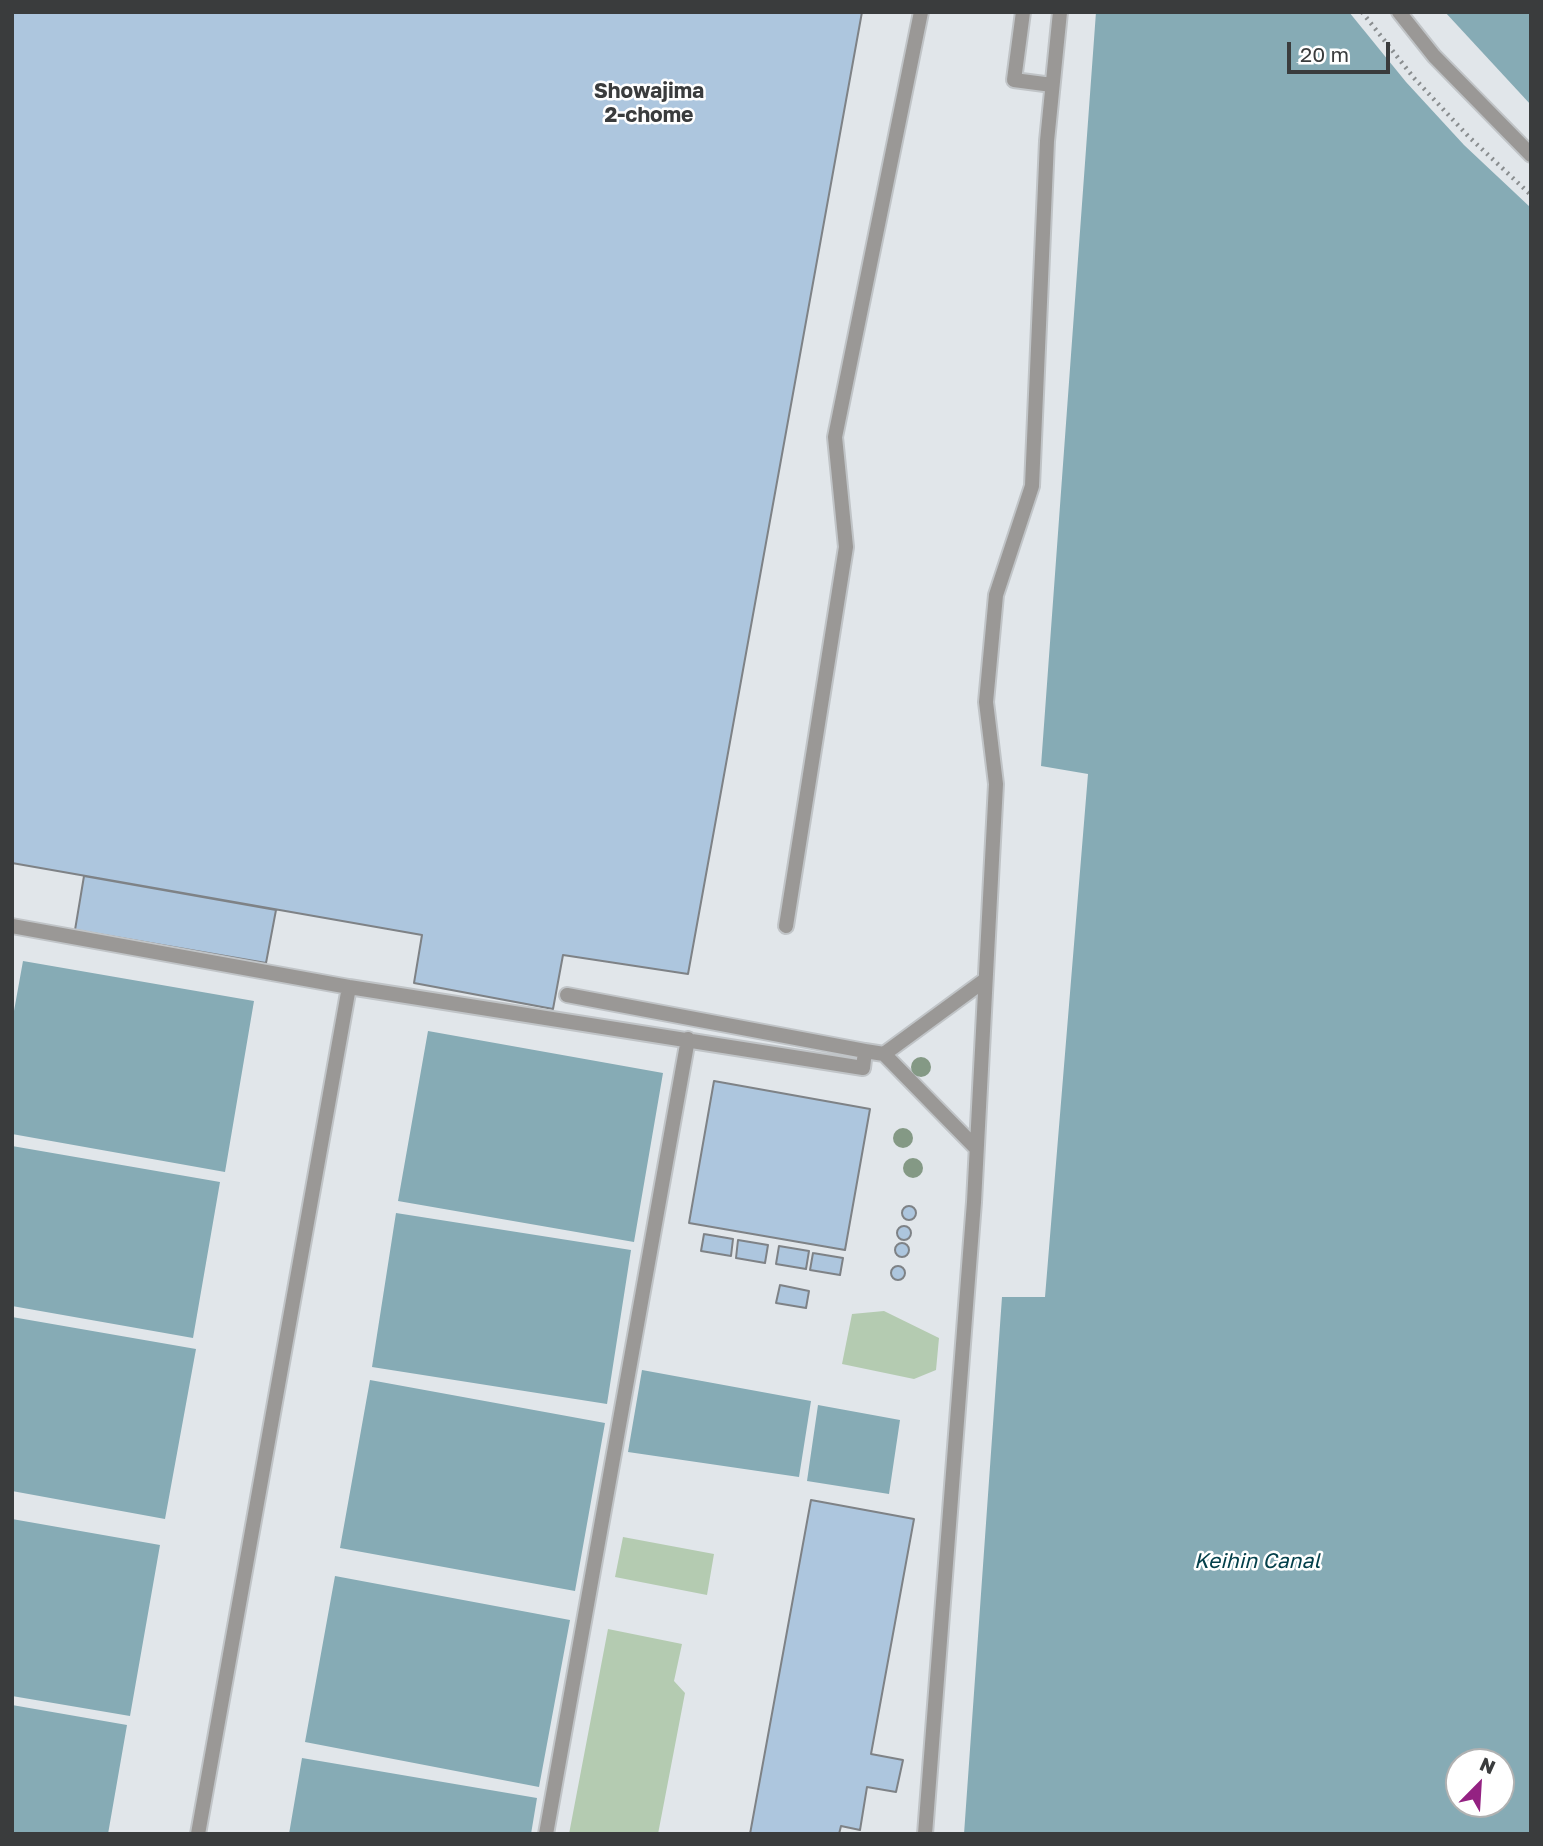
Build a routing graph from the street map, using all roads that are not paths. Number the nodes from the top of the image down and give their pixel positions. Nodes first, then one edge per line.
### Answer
1 (921, 12) edge
2 (1023, 12) edge
3 (1060, 12) edge
4 (1399, 12) edge
5 (1052, 85) junction
6 (1531, 155) edge
7 (12, 926) edge
8 (786, 926) dead end
9 (985, 980) junction
10 (349, 986) junction
11 (568, 995) dead end
12 (688, 1039) junction
13 (866, 1051) junction
14 (884, 1054) junction
15 (976, 1148) junction
16 (198, 1834) edge
17 (546, 1834) edge
18 (925, 1834) edge

1 - 8 street
2 - 5 street
3 - 5 street
4 - 6 street
5 - 9 street
7 - 10 street
9 - 14 street
9 - 15 street
10 - 12 street
10 - 16 street
11 - 13 street
12 - 13 street
12 - 17 street
13 - 14 street
14 - 15 street
15 - 18 street

